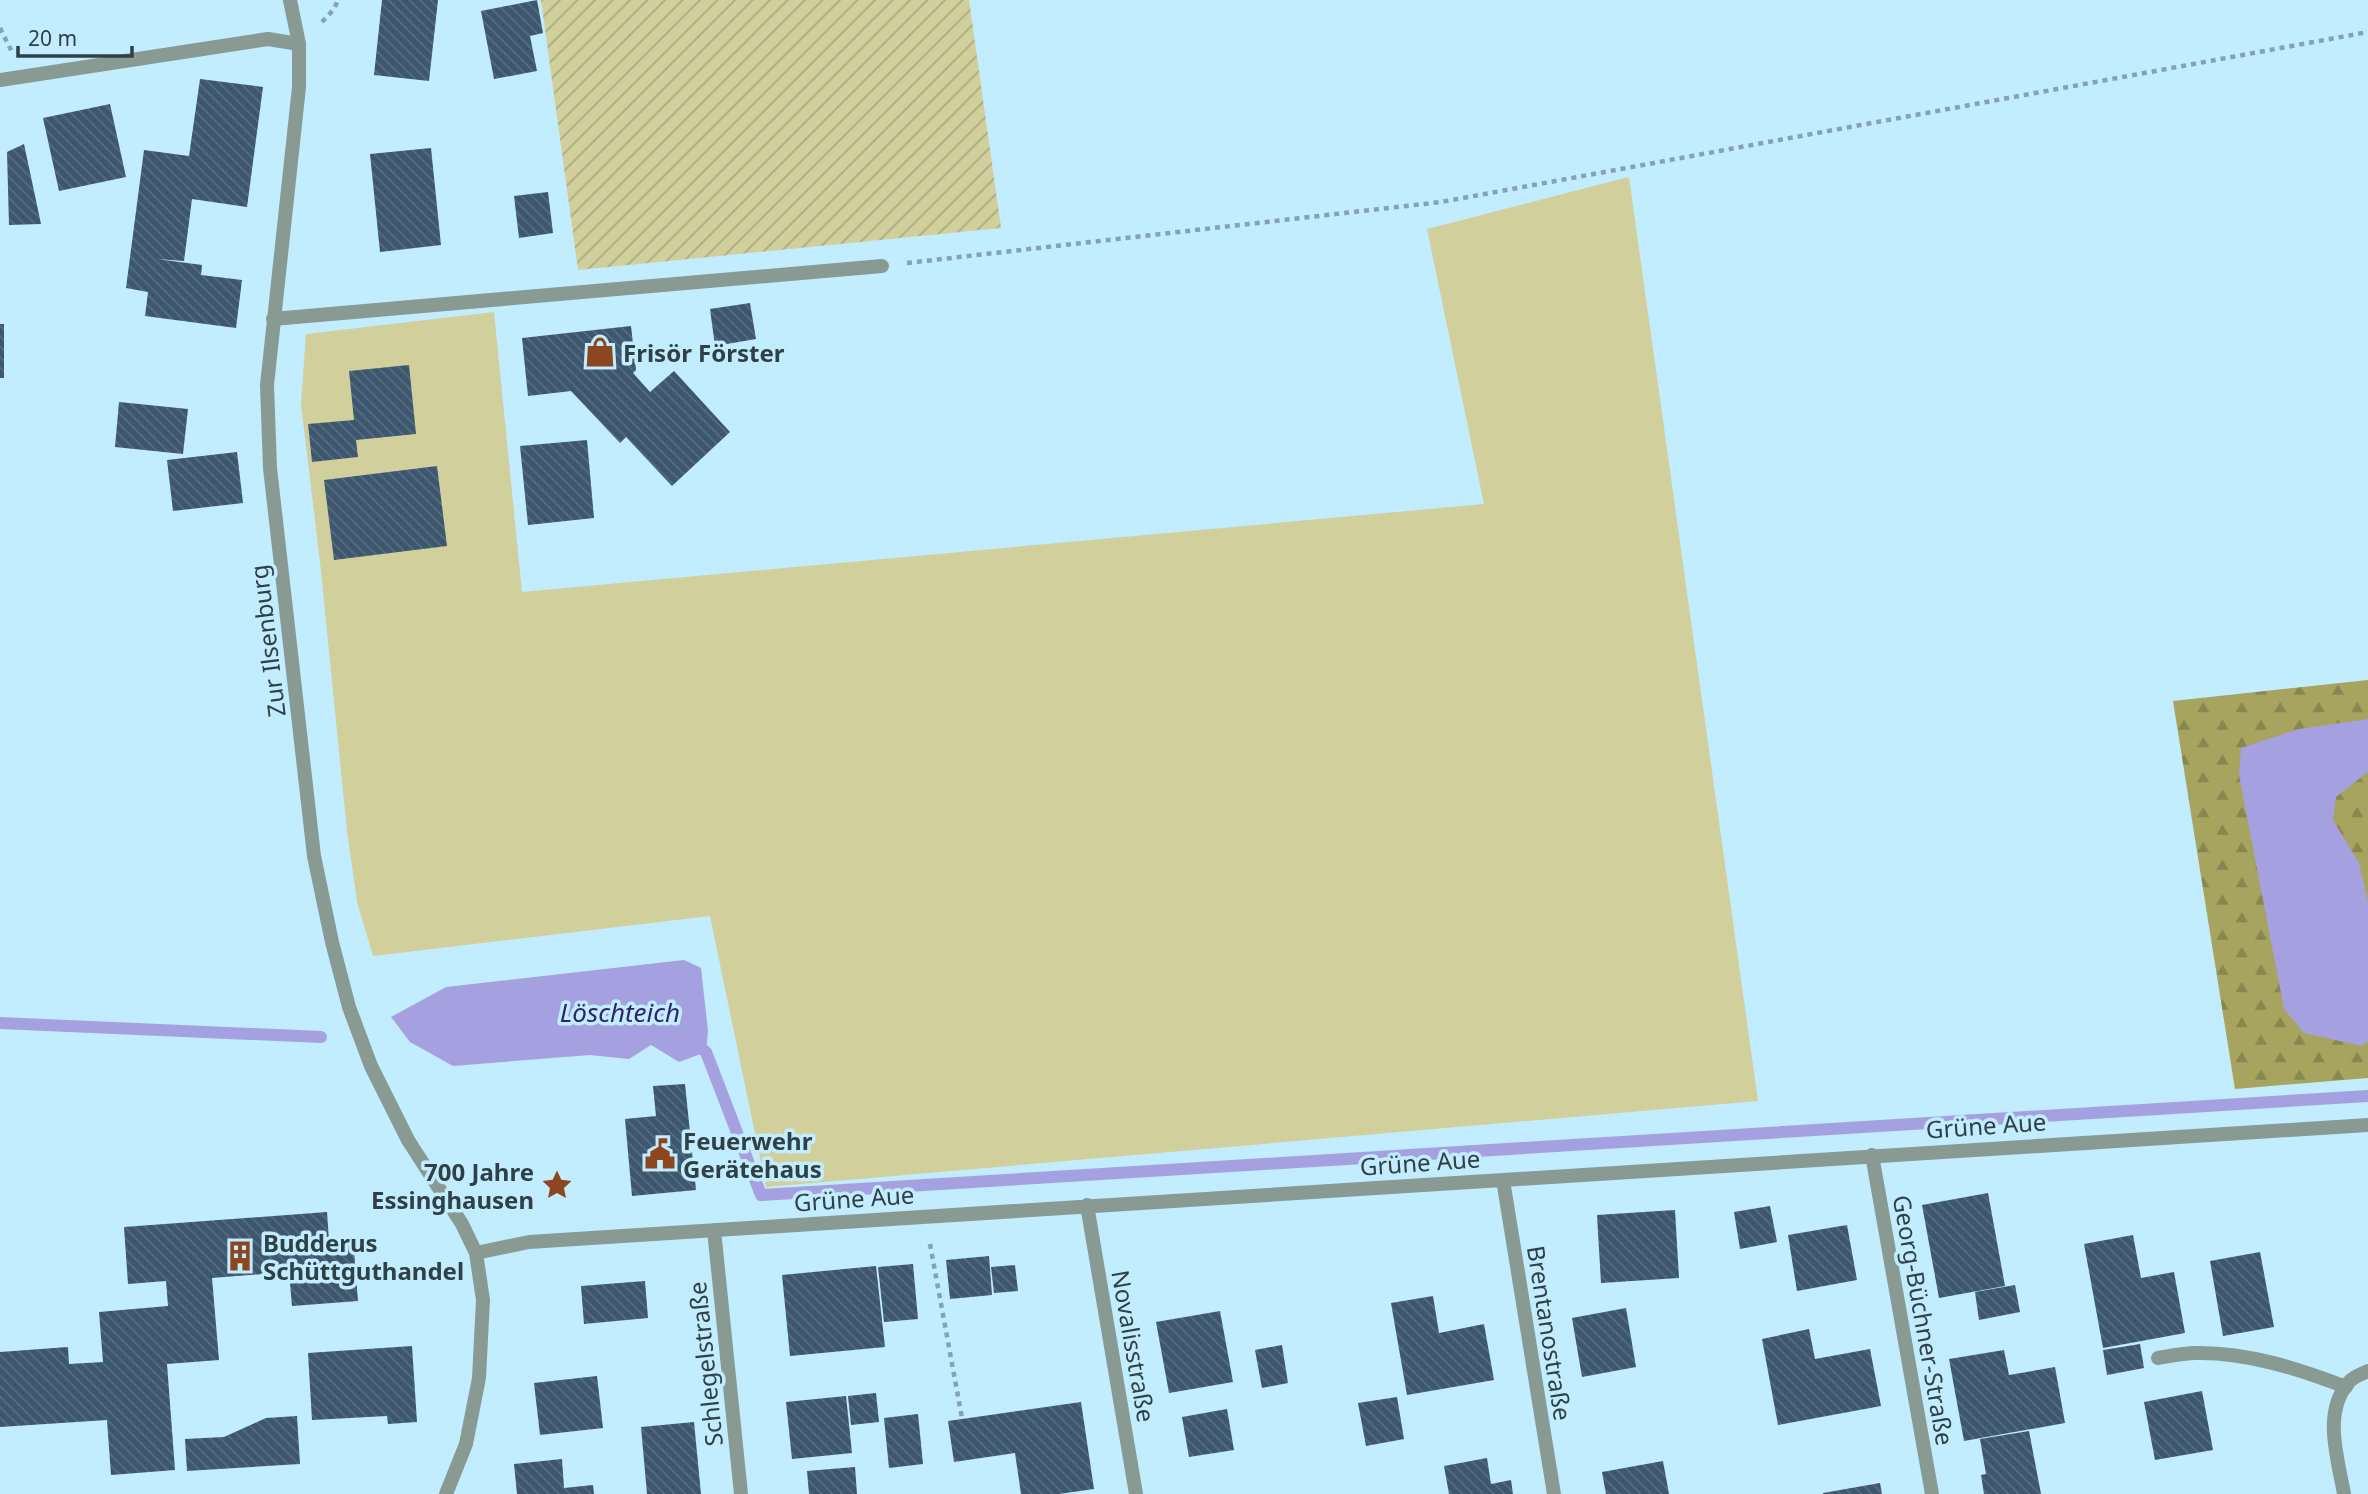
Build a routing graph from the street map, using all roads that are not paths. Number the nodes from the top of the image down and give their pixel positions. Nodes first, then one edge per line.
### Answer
1 (290, 0) edge
2 (299, 44) junction
3 (0, 80) edge
4 (882, 265) road end
5 (273, 319) junction
6 (2368, 1125) edge
7 (1872, 1155) junction
8 (1503, 1180) junction
9 (1087, 1205) junction
10 (714, 1230) junction
11 (476, 1253) junction
12 (2158, 1358) dead end
13 (2368, 1371) edge
14 (2346, 1387) junction
15 (446, 1494) edge
16 (741, 1494) edge
17 (1136, 1494) edge
18 (1554, 1494) edge
19 (1931, 1494) edge
20 (2344, 1494) edge

1 - 2 street, Zur Ilsenburg
2 - 3 street
2 - 5 street, Zur Ilsenburg
4 - 5 street
5 - 11 street, Zur Ilsenburg
6 - 7 street, Grüne Aue
7 - 8 street, Grüne Aue
7 - 19 street, Georg-Büchner-Straße
8 - 9 street, Grüne Aue
8 - 18 street, Brentanostraße
9 - 10 street, Grüne Aue
9 - 17 street, Novalisstraße
10 - 11 street, Grüne Aue
10 - 16 street, Schlegelstraße
11 - 15 street, Zur Ilsenburg
12 - 14 street
13 - 14 street
14 - 20 street

